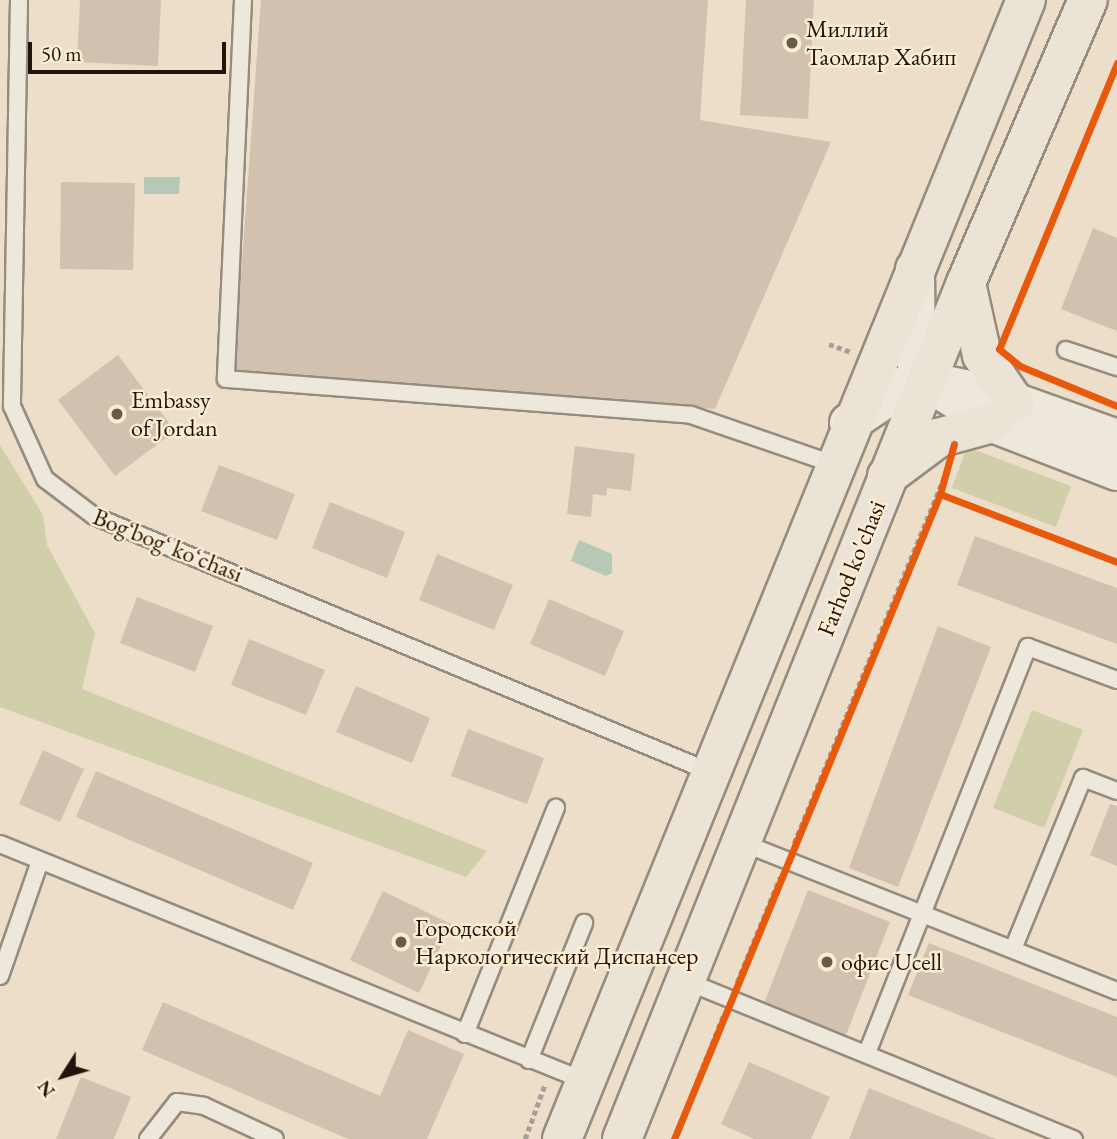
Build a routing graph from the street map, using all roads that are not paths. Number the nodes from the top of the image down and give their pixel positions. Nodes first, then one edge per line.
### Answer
1 (19, 0) edge
2 (243, 0) edge
3 (1026, 0) edge
4 (1088, 0) edge
5 (914, 263) junction
6 (966, 283) junction
7 (4, 346) edge
8 (1066, 350) dead end
9 (1117, 366) edge
10 (926, 381) junction
11 (1004, 413) junction
12 (849, 423) junction
13 (1117, 439) edge
14 (833, 464) junction
15 (1117, 471) edge
16 (887, 476) junction
17 (1117, 680) edge
18 (708, 771) junction
19 (1117, 791) edge
20 (556, 808) dead end
21 (743, 843) junction
22 (0, 844) edge
23 (38, 864) junction
24 (923, 914) junction
25 (584, 923) dead end
26 (1013, 949) junction
27 (0, 976) edge
28 (686, 981) junction
29 (1117, 990) edge
30 (465, 1034) junction
31 (867, 1053) junction
32 (529, 1060) junction
33 (568, 1075) junction
34 (148, 1139) edge
35 (275, 1139) edge
36 (562, 1139) edge
37 (622, 1139) edge
38 (1074, 1139) edge

1 - 7 lane, Bogʻbogʻ koʻchasi
2 - 14 lane
3 - 5 main road
4 - 6 main road, Farhod ko'chasi
5 - 10 main road
5 - 12 main road
6 - 10 main road, Farhod ko'chasi
6 - 11 main road
7 - 18 lane, Bogʻbogʻ koʻchasi
8 - 9 lane
10 - 11 main road
10 - 12 main road
10 - 16 main road, Farhod ko'chasi
11 - 13 main road
11 - 15 main road
11 - 16 main road
12 - 14 main road
14 - 18 main road
16 - 21 main road, Farhod ko'chasi
17 - 24 lane
18 - 33 main road
19 - 26 lane
20 - 30 lane
21 - 24 lane
21 - 28 main road, Farhod ko'chasi
22 - 23 lane
23 - 27 lane
23 - 30 lane
24 - 26 lane
24 - 31 lane
25 - 32 lane
26 - 29 lane
28 - 31 lane
28 - 37 main road, Farhod ko'chasi
30 - 32 lane
31 - 38 lane
32 - 33 lane
33 - 36 main road
34 - 35 lane

